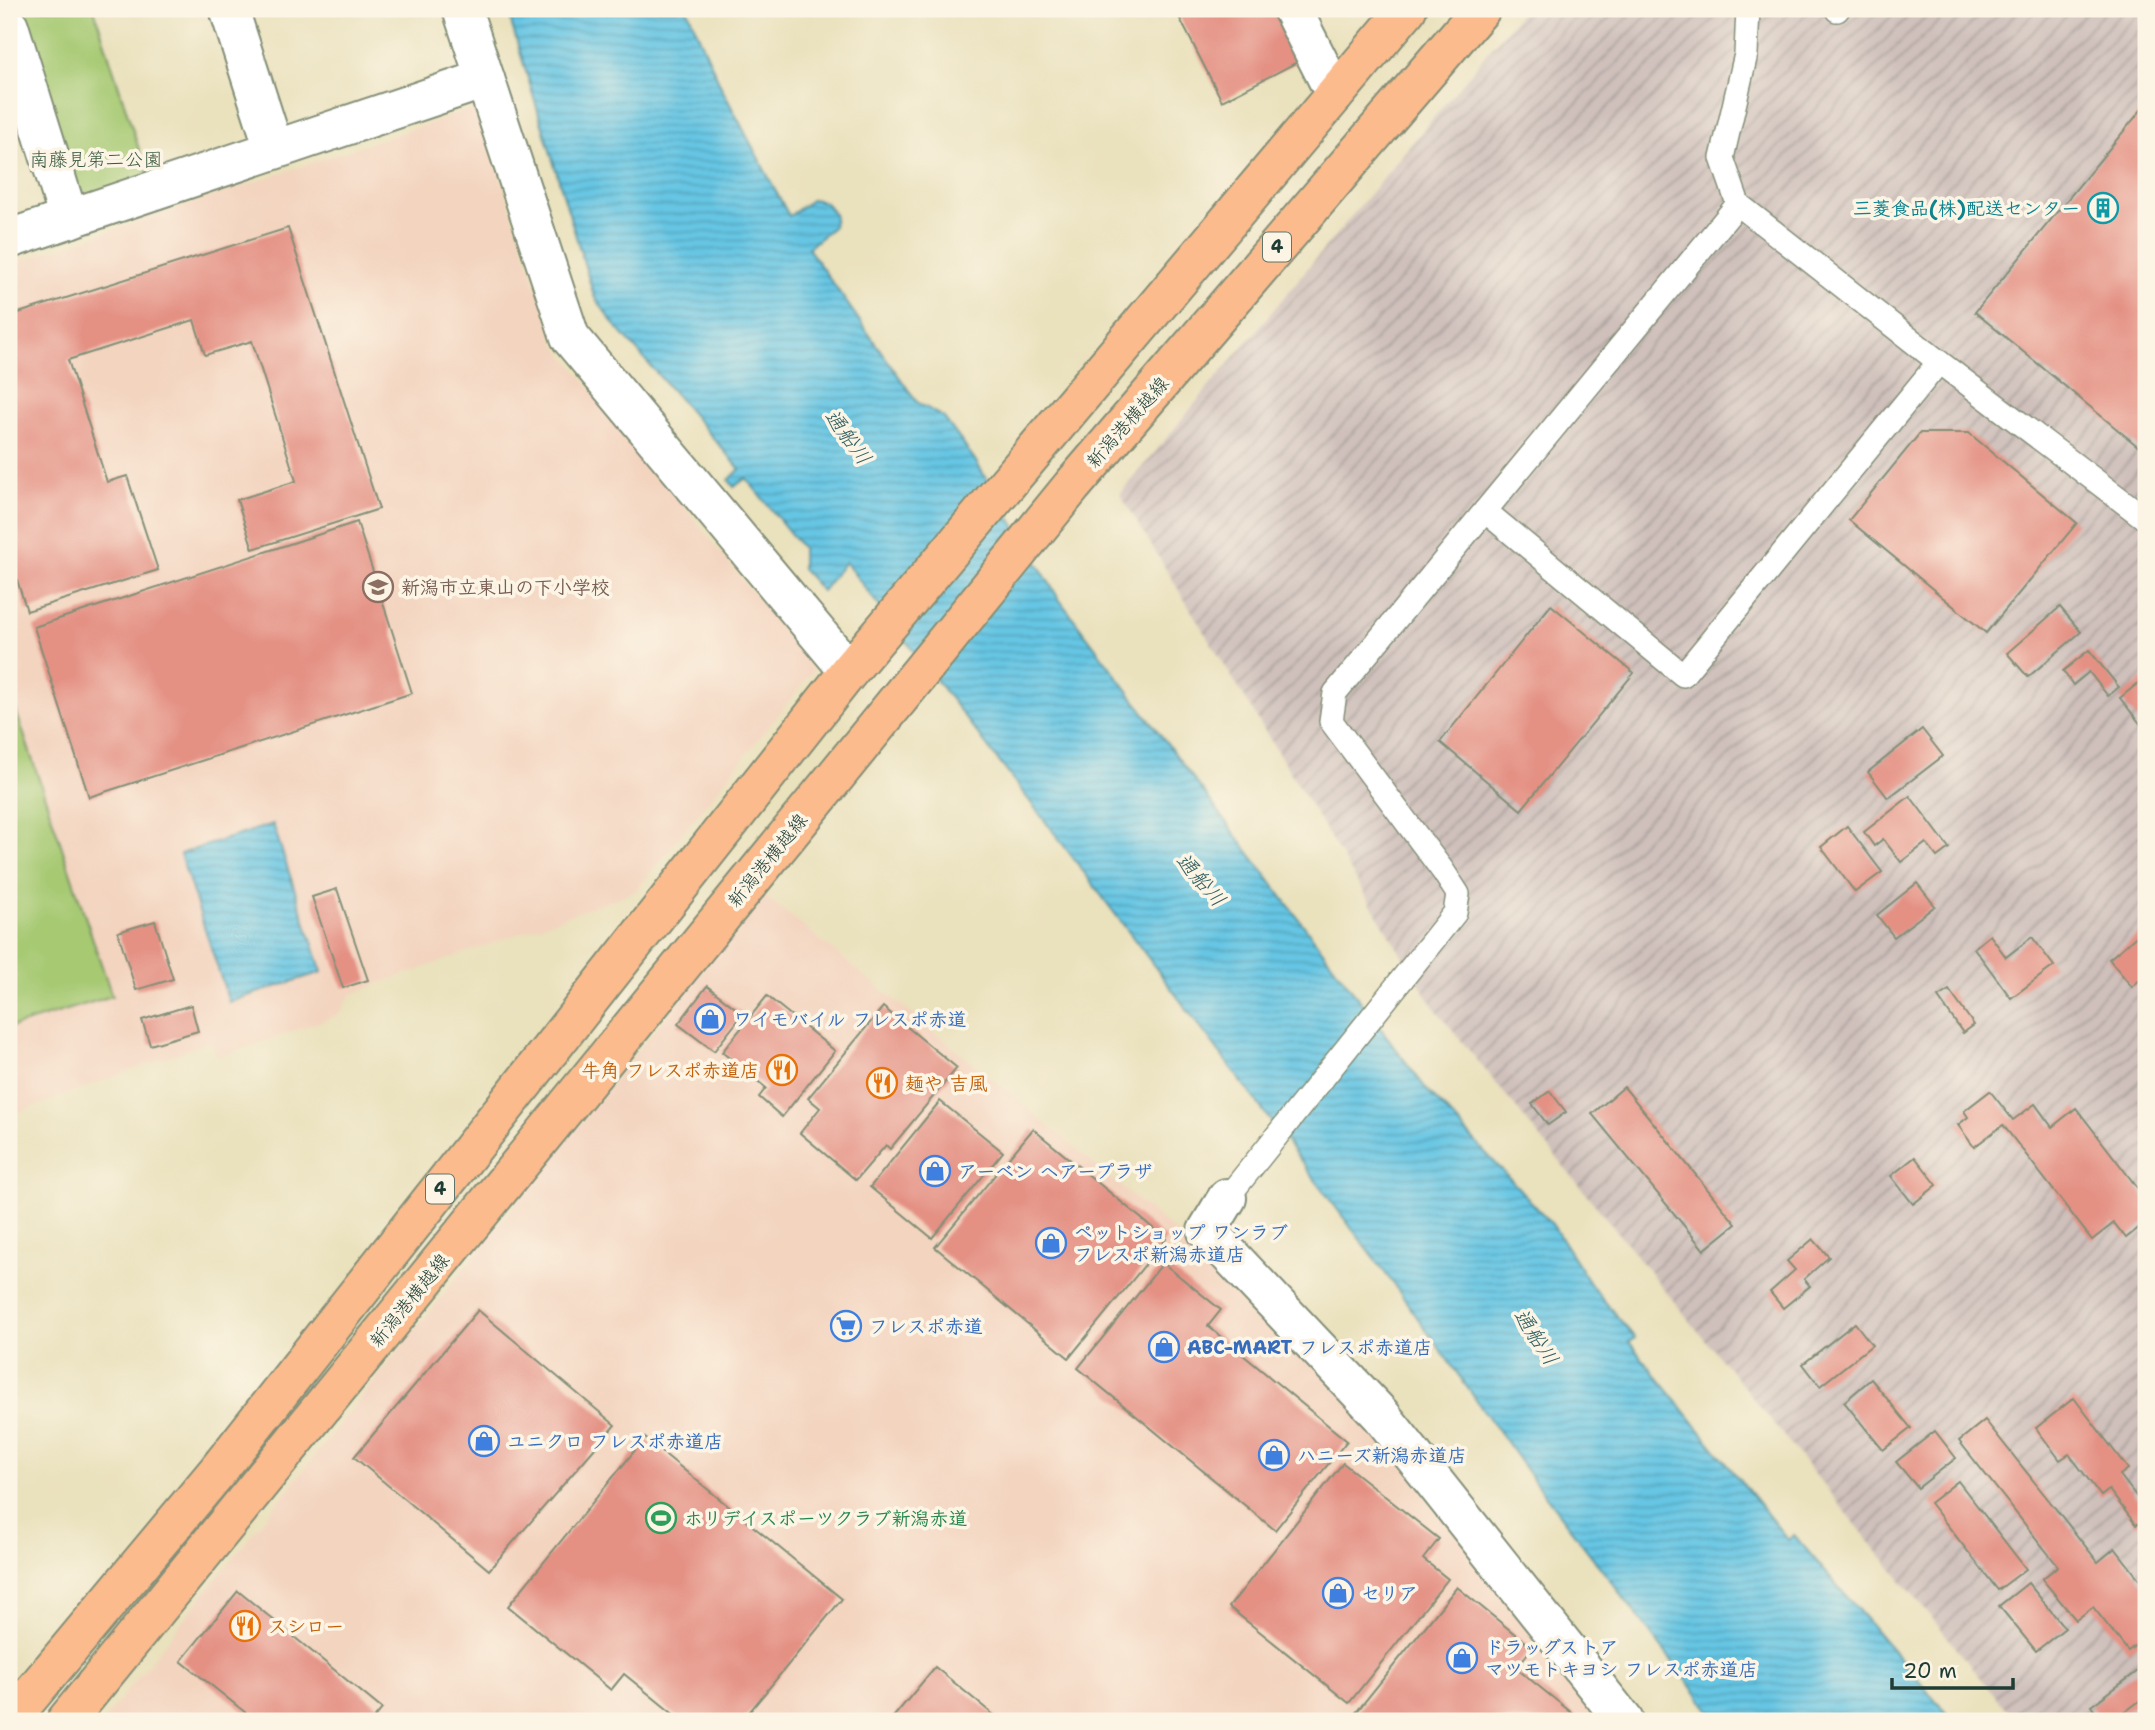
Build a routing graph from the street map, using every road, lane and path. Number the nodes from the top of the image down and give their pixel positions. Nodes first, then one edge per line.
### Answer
1 (229, 9) edge
2 (462, 9) edge
3 (1292, 9) edge
4 (1407, 9) edge
5 (1481, 9) edge
6 (1748, 9) edge
7 (9, 26) edge
8 (485, 79) junction
9 (1335, 94) junction
10 (274, 149) junction
11 (1738, 204) junction
12 (69, 219) junction
13 (9, 239) edge
14 (1939, 362) junction
15 (1485, 511) junction
16 (2146, 519) edge
17 (857, 662) junction
18 (1227, 1198) joint
19 (9, 1721) edge
20 (66, 1721) edge
21 (1624, 1721) edge

1 - 10 street
2 - 8 street
3 - 9 street
4 - 9 main road, 4
5 - 20 main road, 新潟港横越線 / 4
6 - 11 lane
7 - 12 street
8 - 10 street
8 - 17 street
9 - 17 main road, 4
10 - 12 street
11 - 14 lane
11 - 15 lane
12 - 13 street
14 - 15 lane
14 - 16 lane
15 - 18 lane
17 - 19 main road, 4
18 - 21 street

